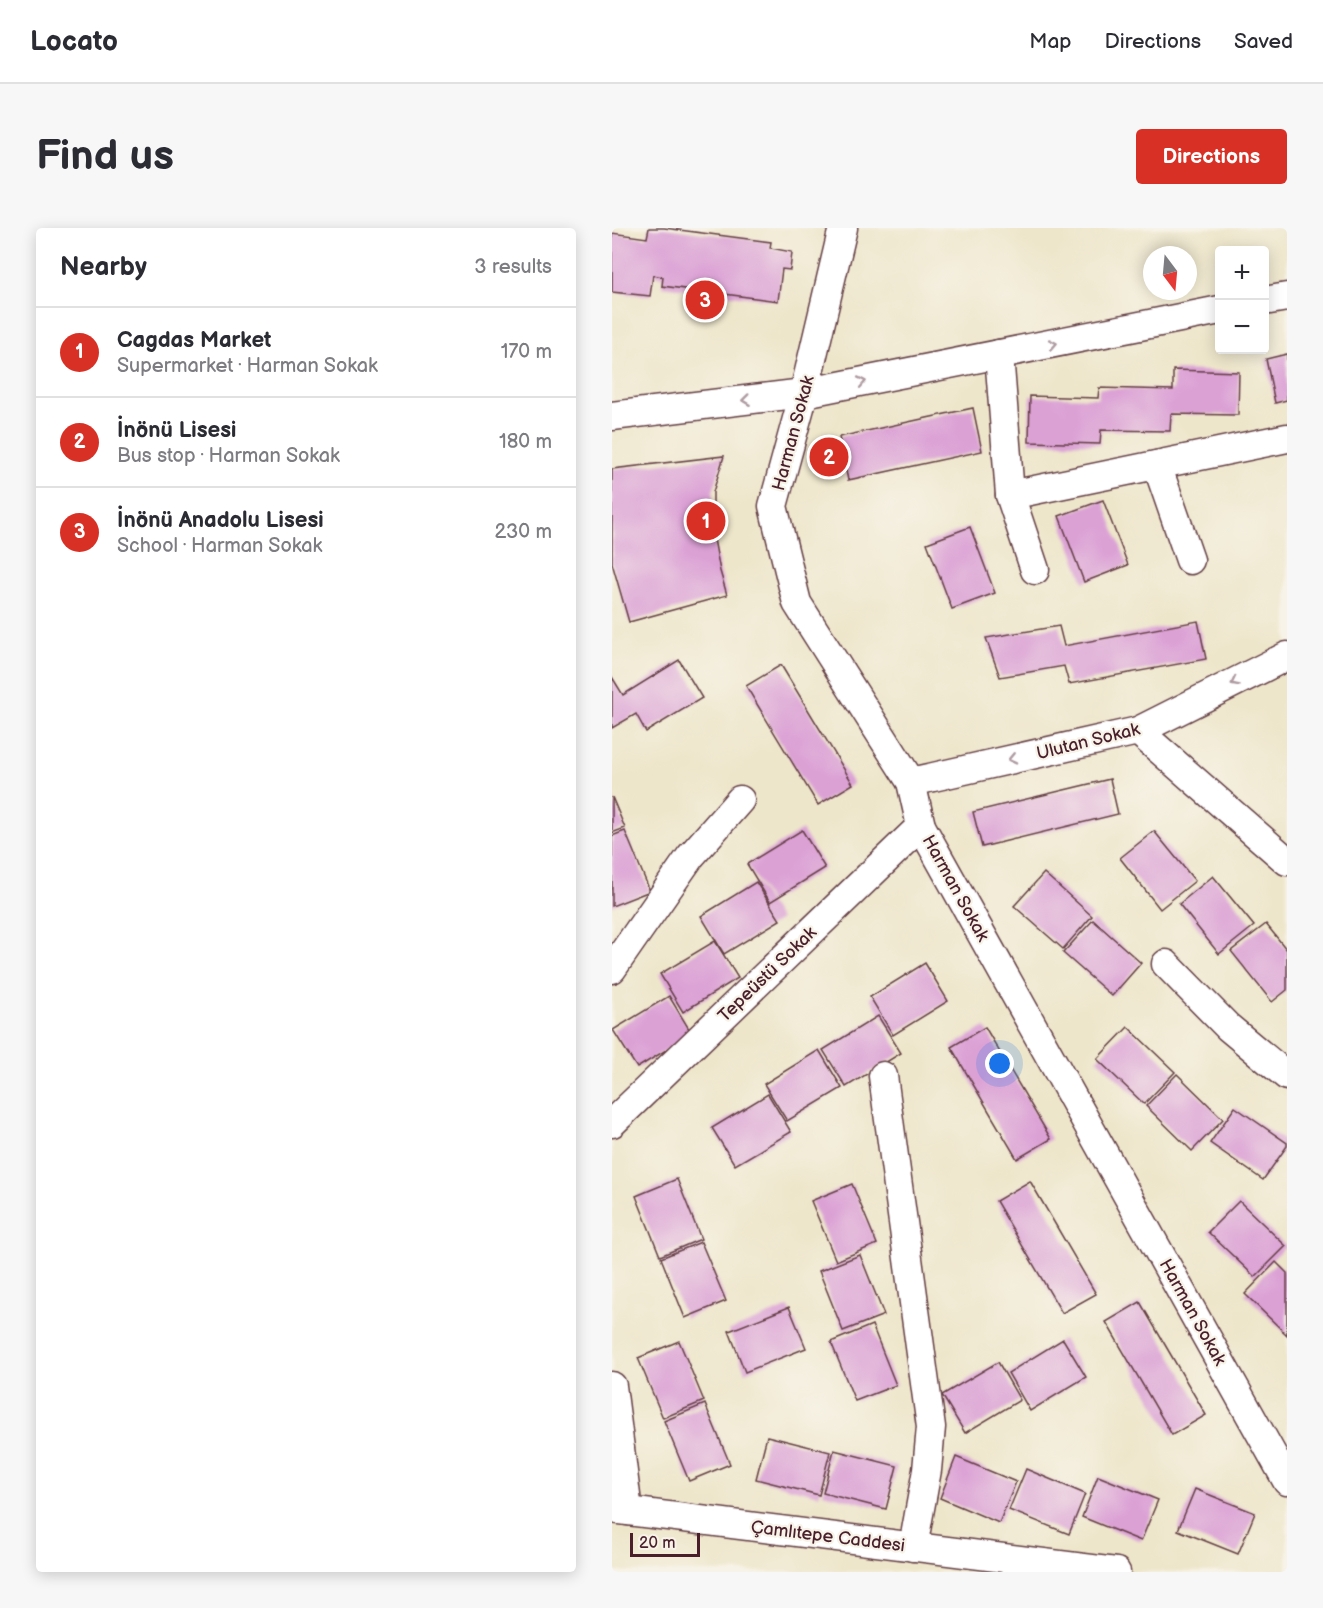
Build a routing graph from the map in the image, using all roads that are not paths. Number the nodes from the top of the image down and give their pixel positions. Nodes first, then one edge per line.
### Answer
1 (843, 228) edge
2 (1287, 297) edge
3 (1269, 300) edge
4 (1215, 311) edge
5 (999, 354) junction
6 (804, 393) junction
7 (612, 416) edge
8 (1287, 438) edge
9 (1157, 465) junction
10 (1010, 495) junction
11 (1190, 560) dead end
12 (1035, 570) dead end
13 (1287, 656) edge
14 (1138, 731) junction
15 (911, 782) junction
16 (740, 800) dead end
17 (921, 826) junction
18 (1287, 861) edge
19 (1166, 964) dead end
20 (612, 969) edge
21 (884, 1076) dead end
22 (1287, 1076) edge
23 (612, 1123) edge
24 (612, 1386) edge
25 (1285, 1469) edge
26 (620, 1510) edge
27 (913, 1547) junction
28 (1111, 1572) edge

1 - 6 street, Harman Sokak
2 - 3 street
5 -> 4 street
6 -> 5 street
5 - 10 street
6 -> 7 street
6 - 15 street, Harman Sokak
8 - 9 street
9 - 10 street
9 - 11 street
10 - 12 street
13 -> 14 street, Ulutan Sokak
14 -> 15 street, Ulutan Sokak
14 - 18 street
15 - 17 street, Harman Sokak
16 - 20 street
17 - 23 street, Tepeüstü Sokak
17 - 25 street, Harman Sokak
19 - 22 street
21 - 27 street
24 - 26 street
26 - 27 street, Çamlıtepe Caddesi
27 - 28 street, Çamlıtepe Caddesi

